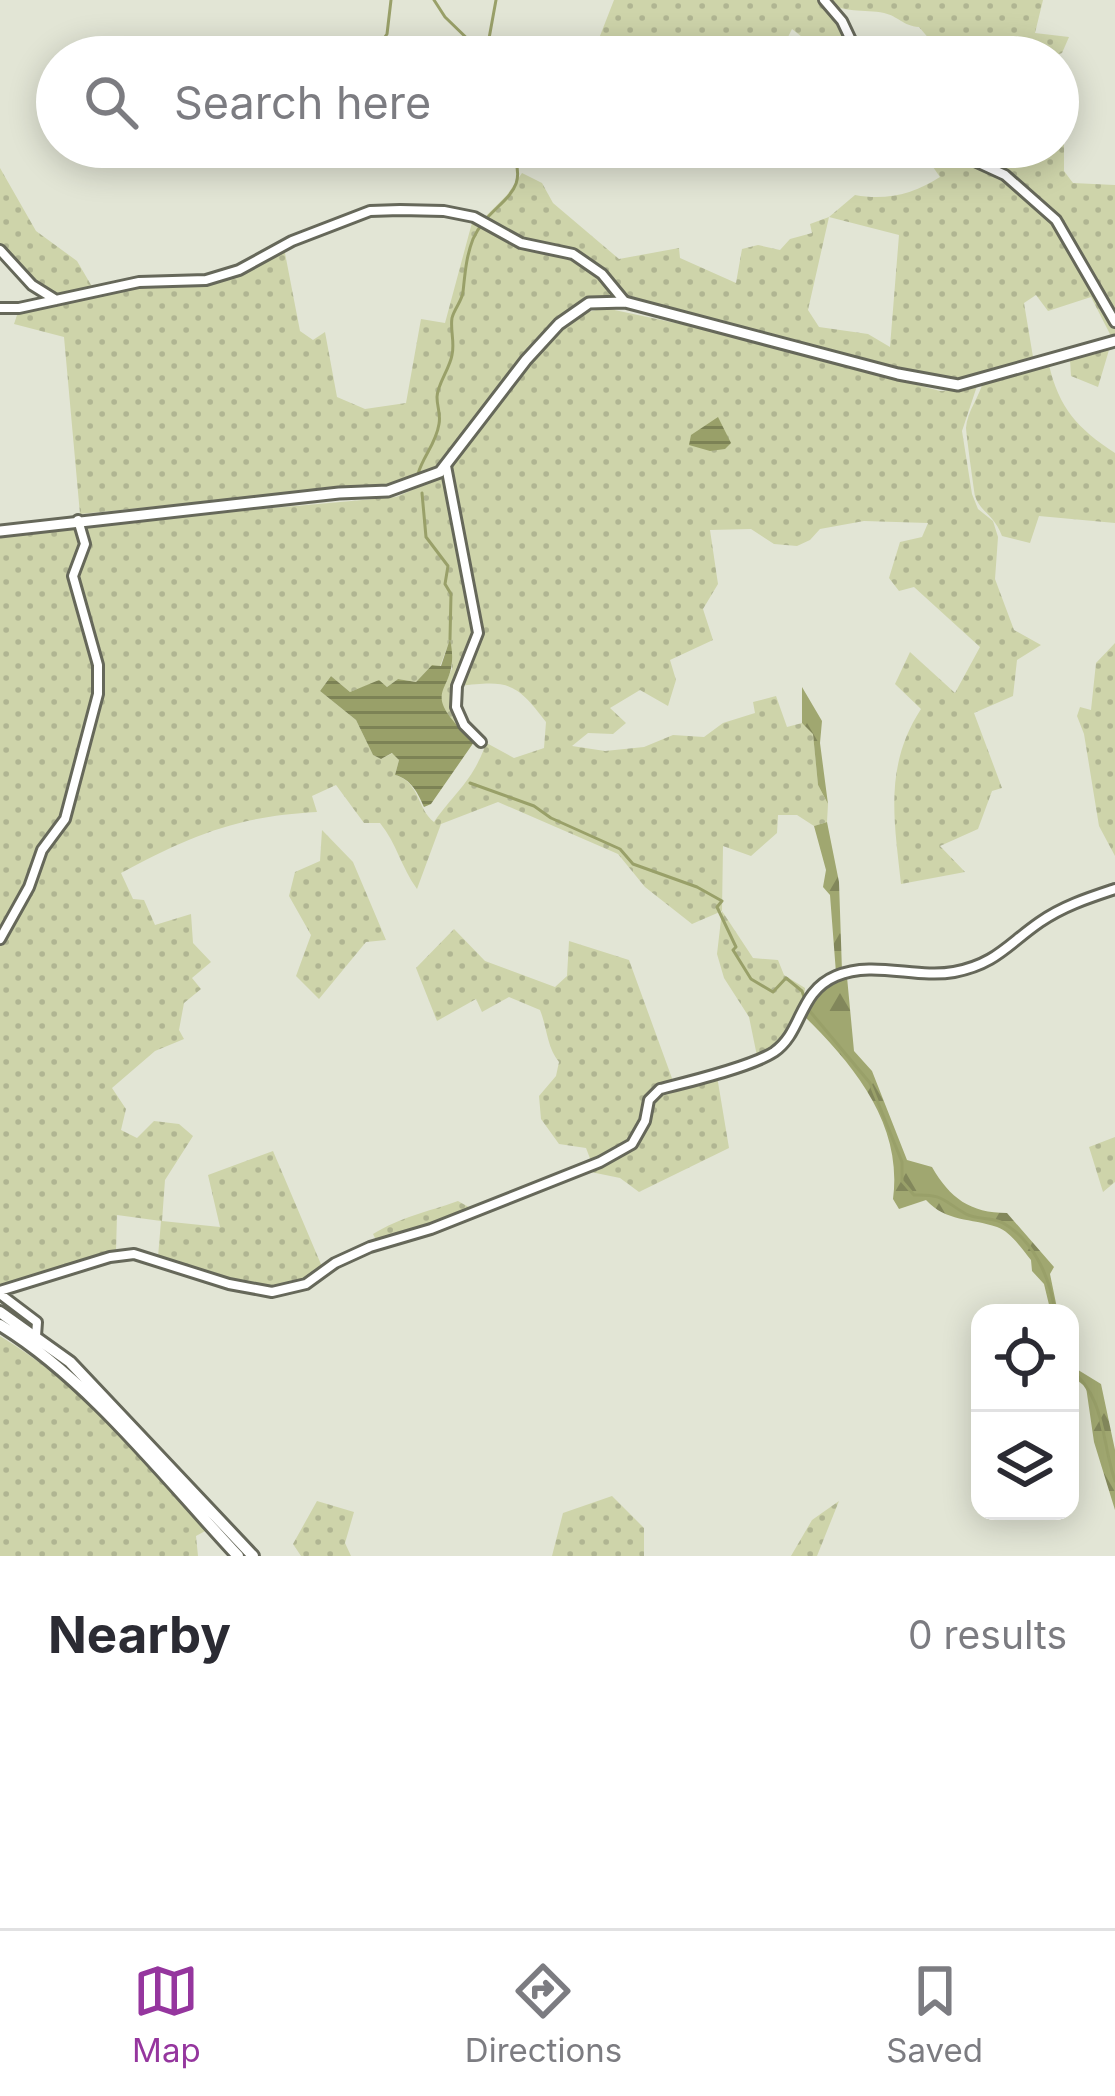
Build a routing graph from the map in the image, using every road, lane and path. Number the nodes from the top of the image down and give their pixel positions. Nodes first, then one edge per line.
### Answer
1 (824, 0) edge
2 (849, 36) edge
3 (989, 168) edge
4 (0, 250) edge
5 (57, 300) junction
6 (625, 302) junction
7 (0, 308) edge
8 (1115, 322) edge
9 (1115, 341) edge
10 (445, 465) junction
11 (78, 520) junction
12 (0, 531) edge
13 (481, 742) dead end
14 (1115, 889) edge
15 (0, 939) edge
16 (0, 1292) edge
17 (0, 1312) edge
18 (0, 1325) edge
19 (36, 1336) junction
20 (238, 1556) edge
21 (253, 1556) edge

1 - 2 street
3 - 8 street
4 - 5 street
5 - 6 street
5 - 7 street
6 - 9 street
6 - 10 street
10 - 11 street
10 - 13 street
11 - 12 street
11 - 15 street
14 - 16 street
16 - 19 street
17 - 19 main road
18 - 20 main road
19 - 21 main road

